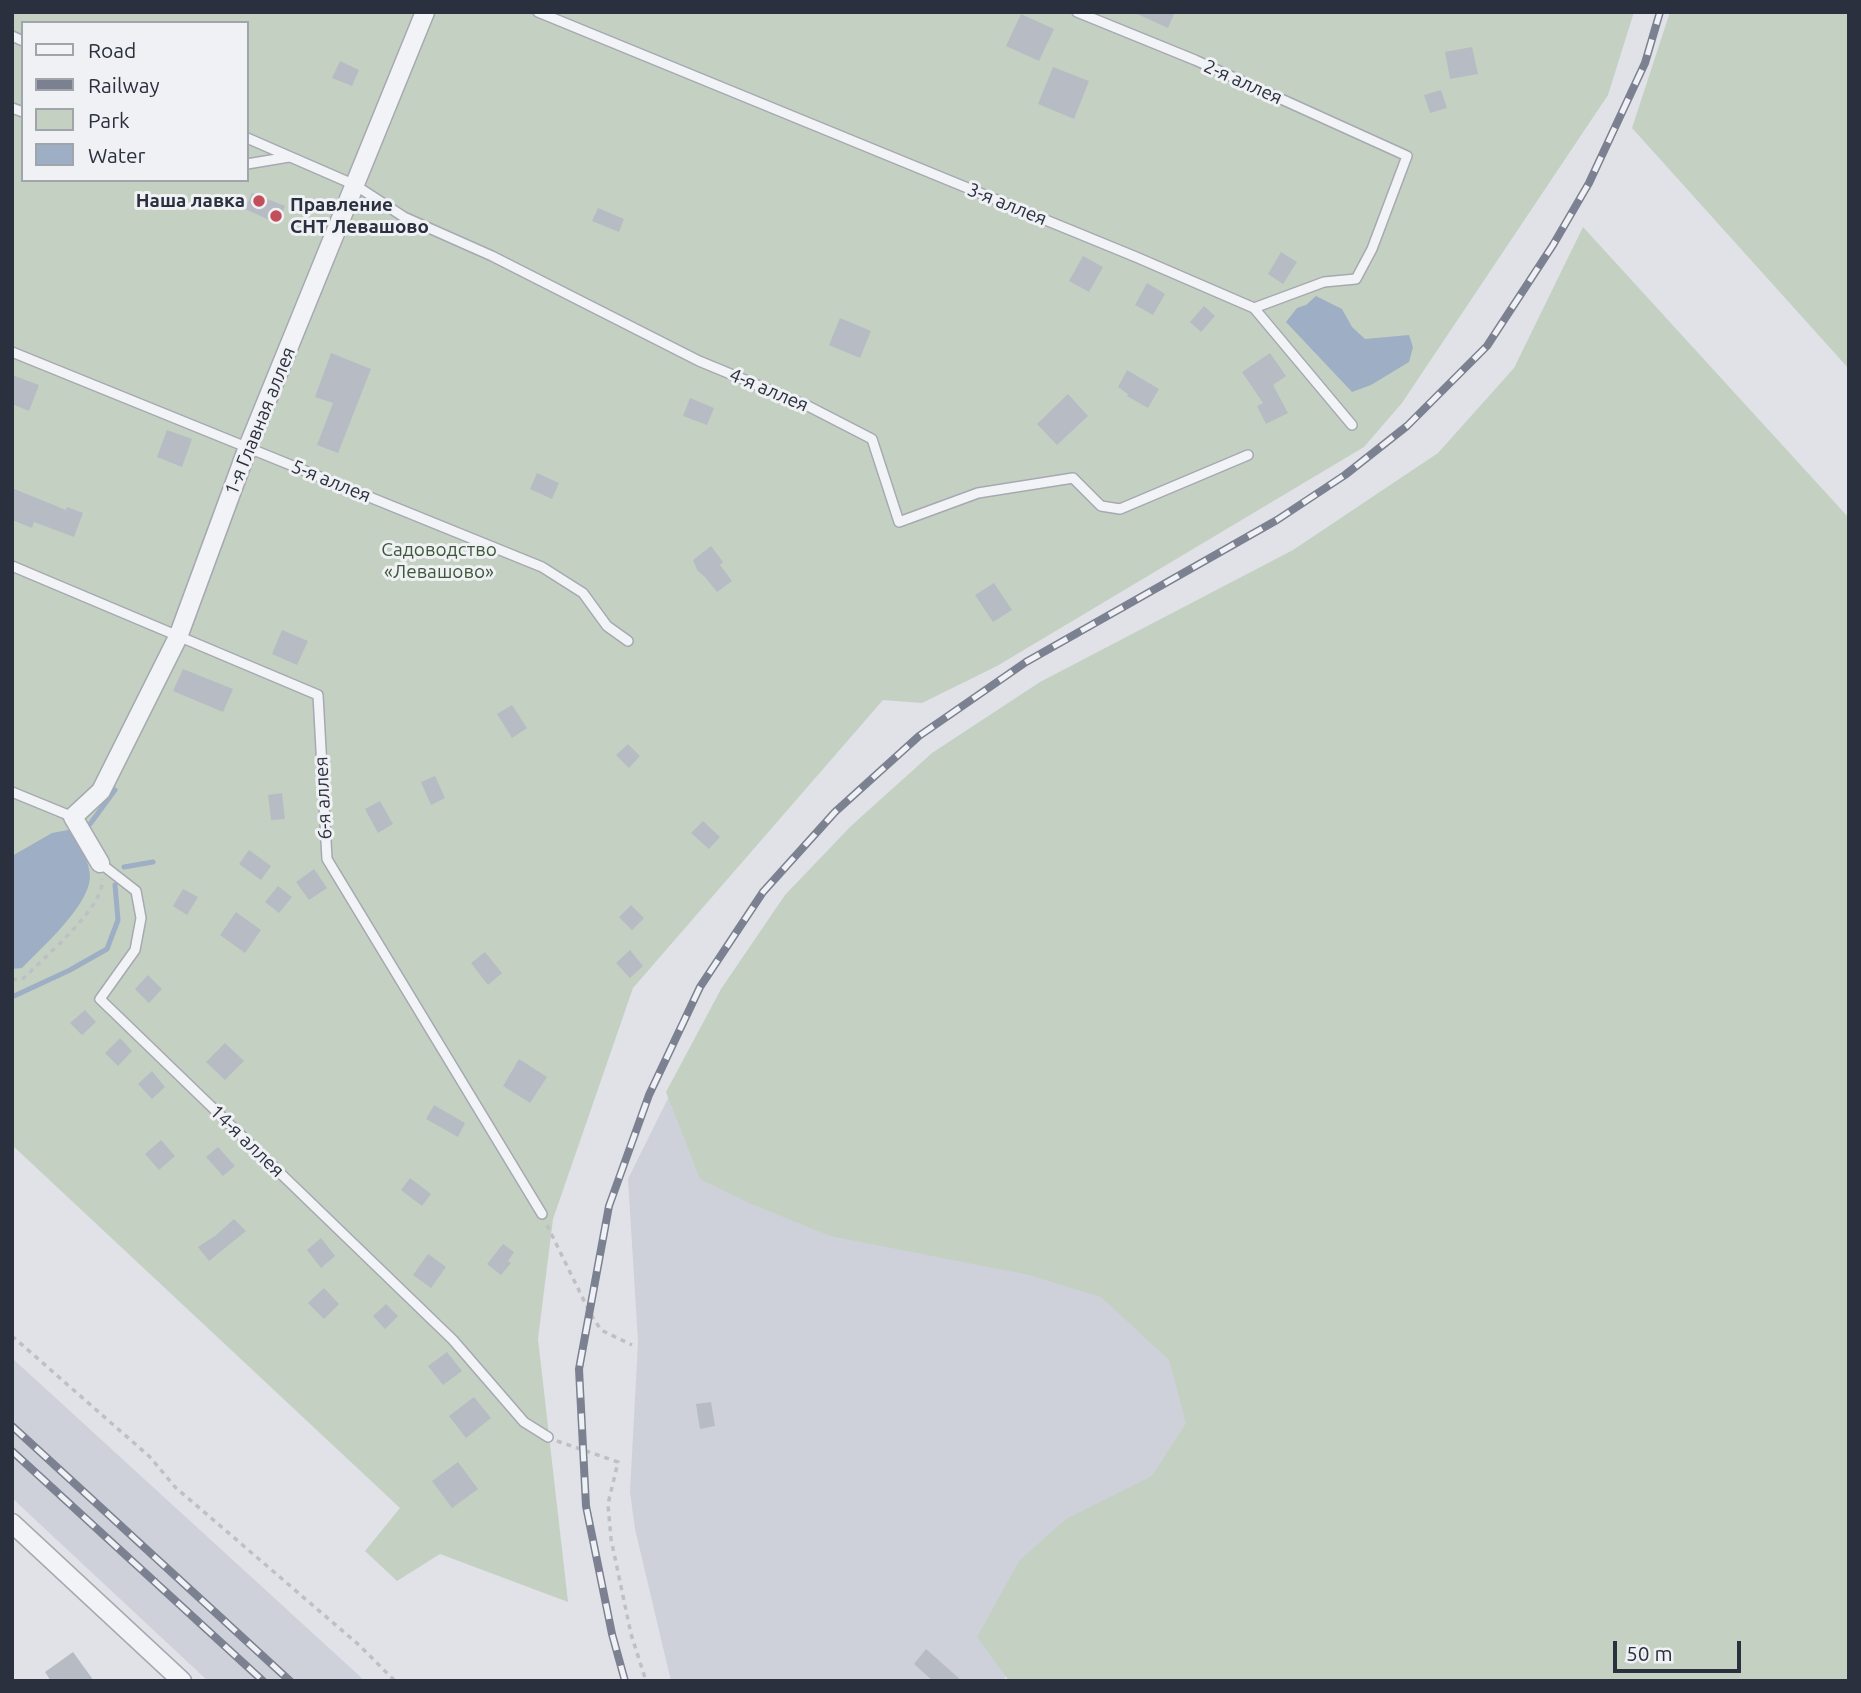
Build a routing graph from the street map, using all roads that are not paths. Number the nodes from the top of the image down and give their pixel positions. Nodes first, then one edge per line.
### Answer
1 (425, 12) edge
2 (538, 12) edge
3 (1077, 12) edge
4 (248, 138) edge
5 (289, 157) junction
6 (248, 164) edge
7 (355, 185) junction
8 (1254, 308) junction
9 (12, 352) edge
10 (1352, 425) dead end
11 (248, 447) junction
12 (1248, 455) dead end
13 (12, 566) edge
14 (178, 637) junction
15 (628, 640) dead end
16 (12, 792) edge
17 (73, 817) junction
18 (100, 863) joint
19 (542, 1214) road end
20 (548, 1437) road end
21 (12, 1523) edge
22 (182, 1681) edge

1 - 7 street, 1-я Главная аллея
2 - 8 lane, 3-я аллея
3 - 8 lane, 2-я аллея
4 - 5 lane, 4-я аллея
5 - 6 lane
5 - 7 lane, 4-я аллея
7 - 11 street, 1-я Главная аллея
7 - 12 lane, 4-я аллея
8 - 10 lane
9 - 11 lane, 5-я аллея
11 - 14 street, 1-я Главная аллея
11 - 15 lane, 5-я аллея
13 - 14 lane, 6-я аллея
14 - 17 street, 1-я Главная аллея
14 - 19 lane, 6-я аллея
16 - 17 lane
17 - 18 street, 14-я аллея
18 - 20 lane, 14-я аллея
21 - 22 street

